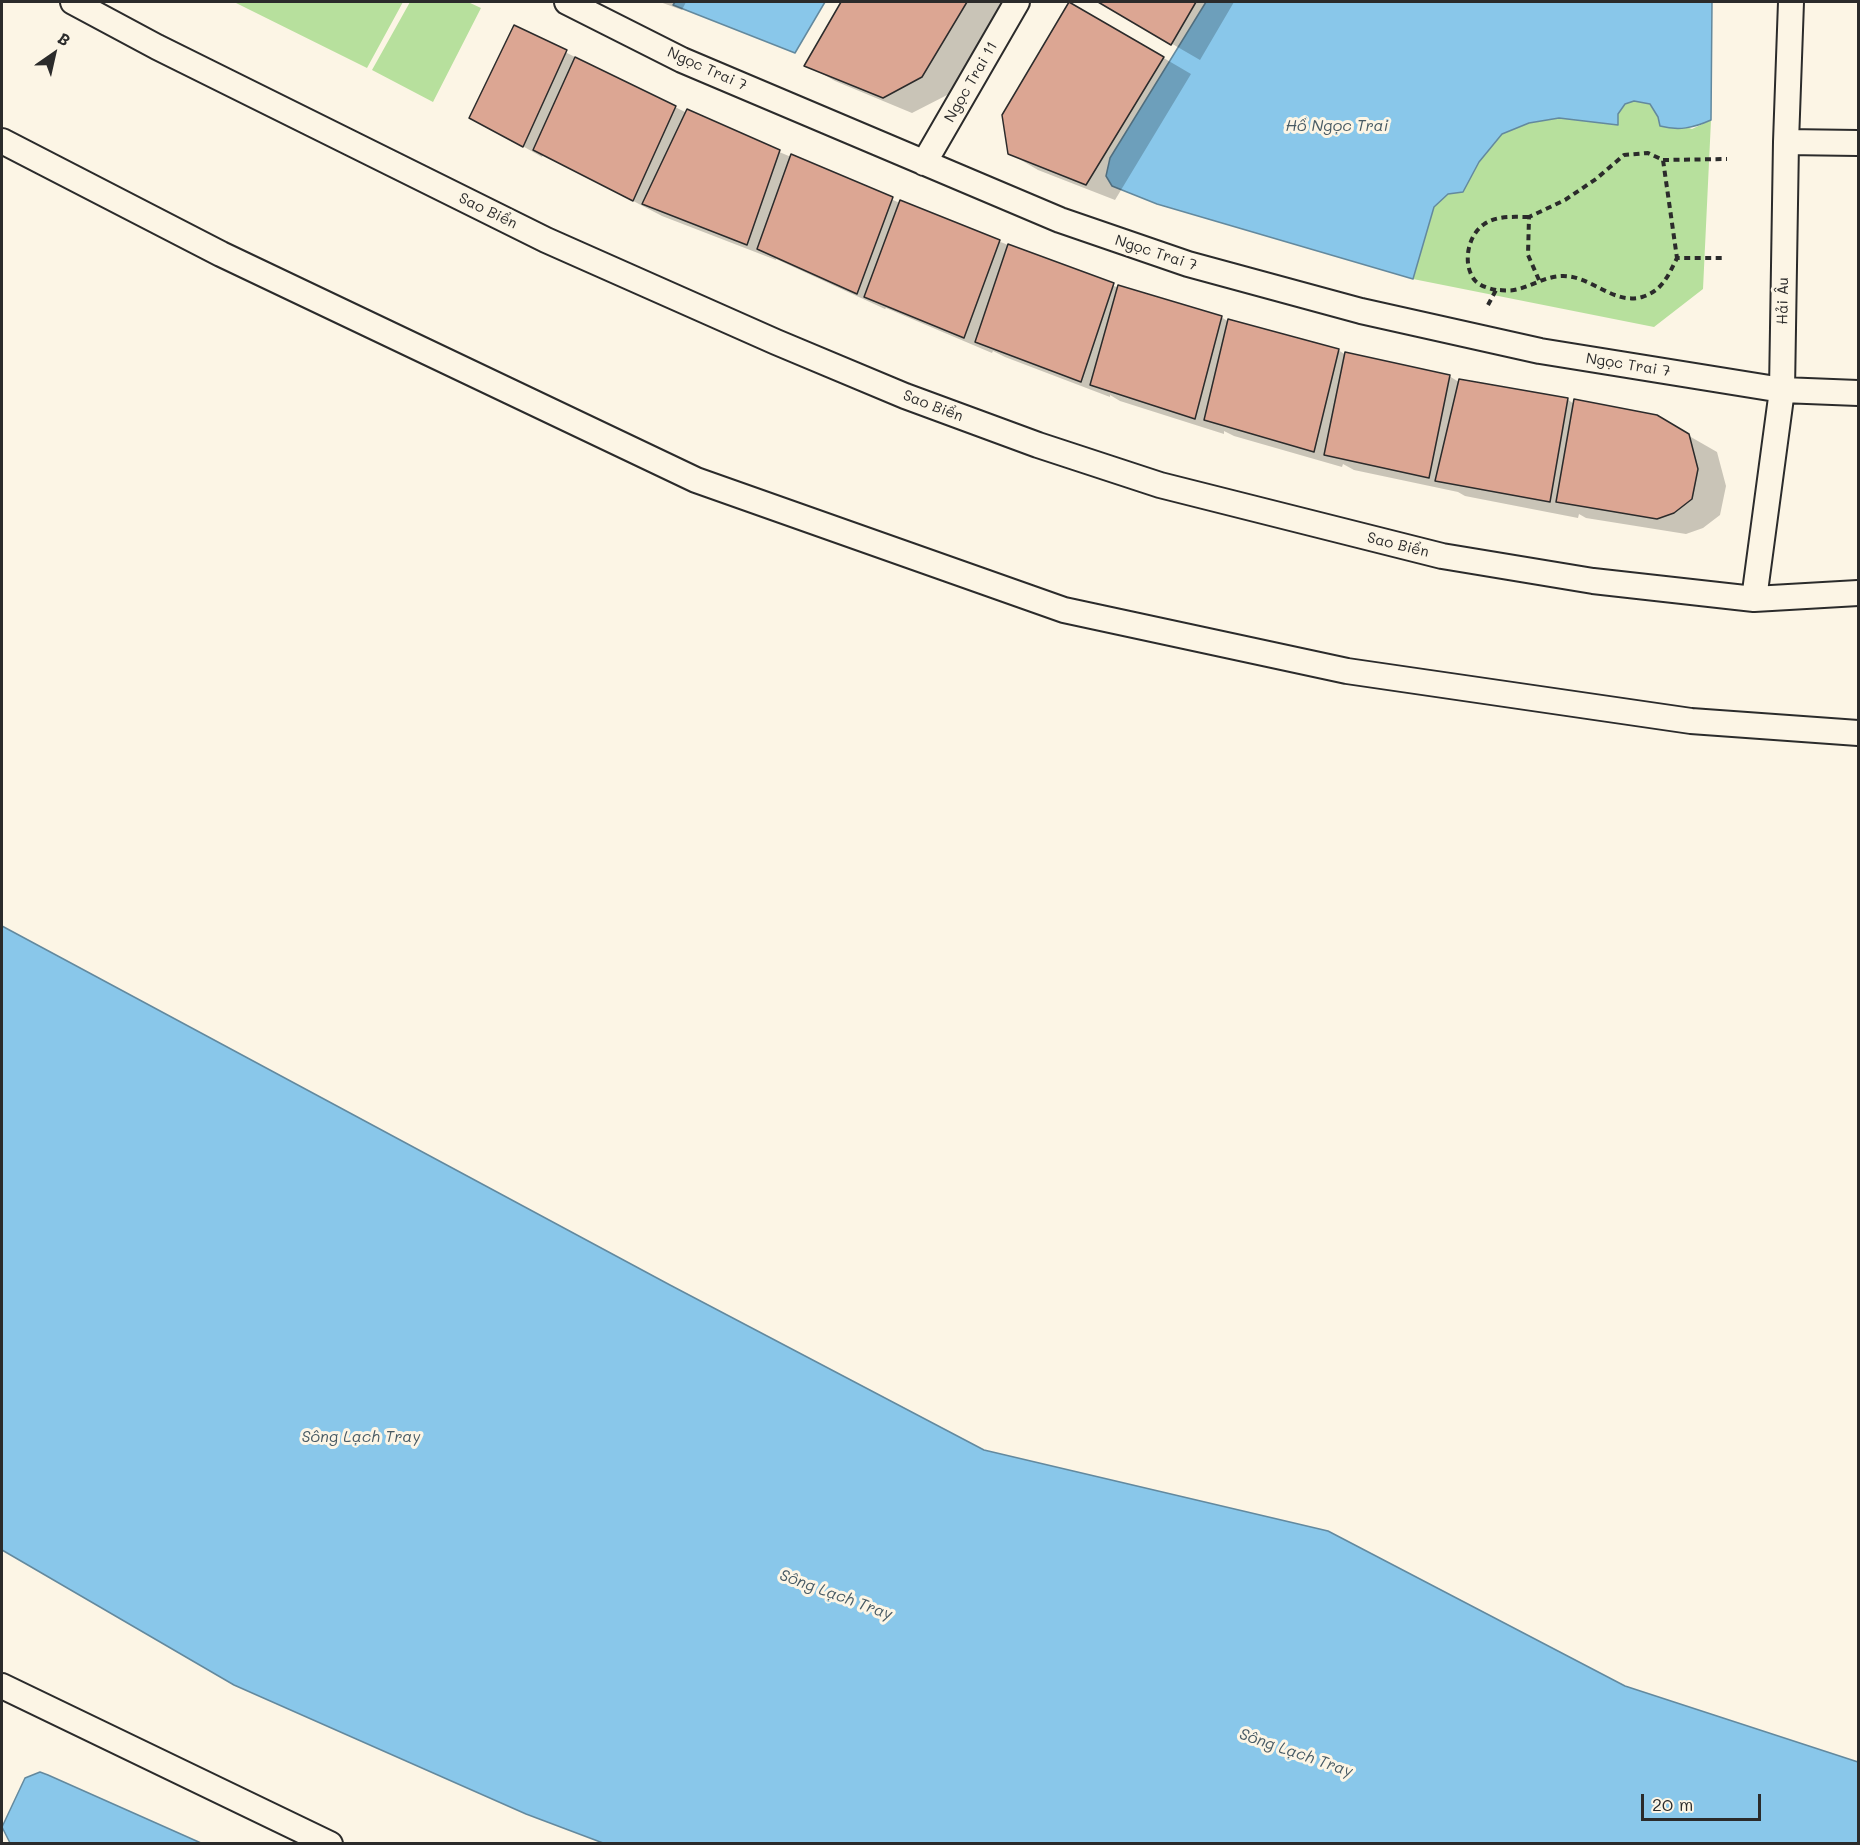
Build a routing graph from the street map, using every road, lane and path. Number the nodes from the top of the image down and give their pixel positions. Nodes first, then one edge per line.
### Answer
1 (73, 2) edge
2 (567, 2) edge
3 (1017, 2) edge
4 (1791, 2) edge
5 (2, 141) edge
6 (1786, 142) junction
7 (1858, 143) edge
8 (1727, 159) dead end
9 (1663, 160) junction
10 (924, 163) junction
11 (1529, 217) junction
12 (1677, 258) junction
13 (1725, 258) dead end
14 (1539, 280) junction
15 (1496, 290) junction
16 (1484, 314) dead end
17 (1782, 390) junction
18 (1858, 393) edge
19 (1858, 593) edge
20 (1754, 599) junction
21 (1858, 733) edge
22 (2, 1686) edge
23 (330, 1844) edge

1 - 20 lane, Sao Biển
2 - 10 lane, Ngọc Trai 7
3 - 10 lane, Ngọc Trai 11
4 - 6 lane, Hải Âu
5 - 21 lane
6 - 7 lane
6 - 17 lane, Hải Âu
8 - 9 path
9 - 11 path
9 - 12 path
10 - 17 lane, Ngọc Trai 7
11 - 14 path
11 - 15 path
12 - 13 path
12 - 14 path
14 - 15 path
15 - 16 path
17 - 18 lane, Ngọc Trai 7
17 - 20 lane, Hải Âu
19 - 20 lane, Sao Biển
22 - 23 lane

